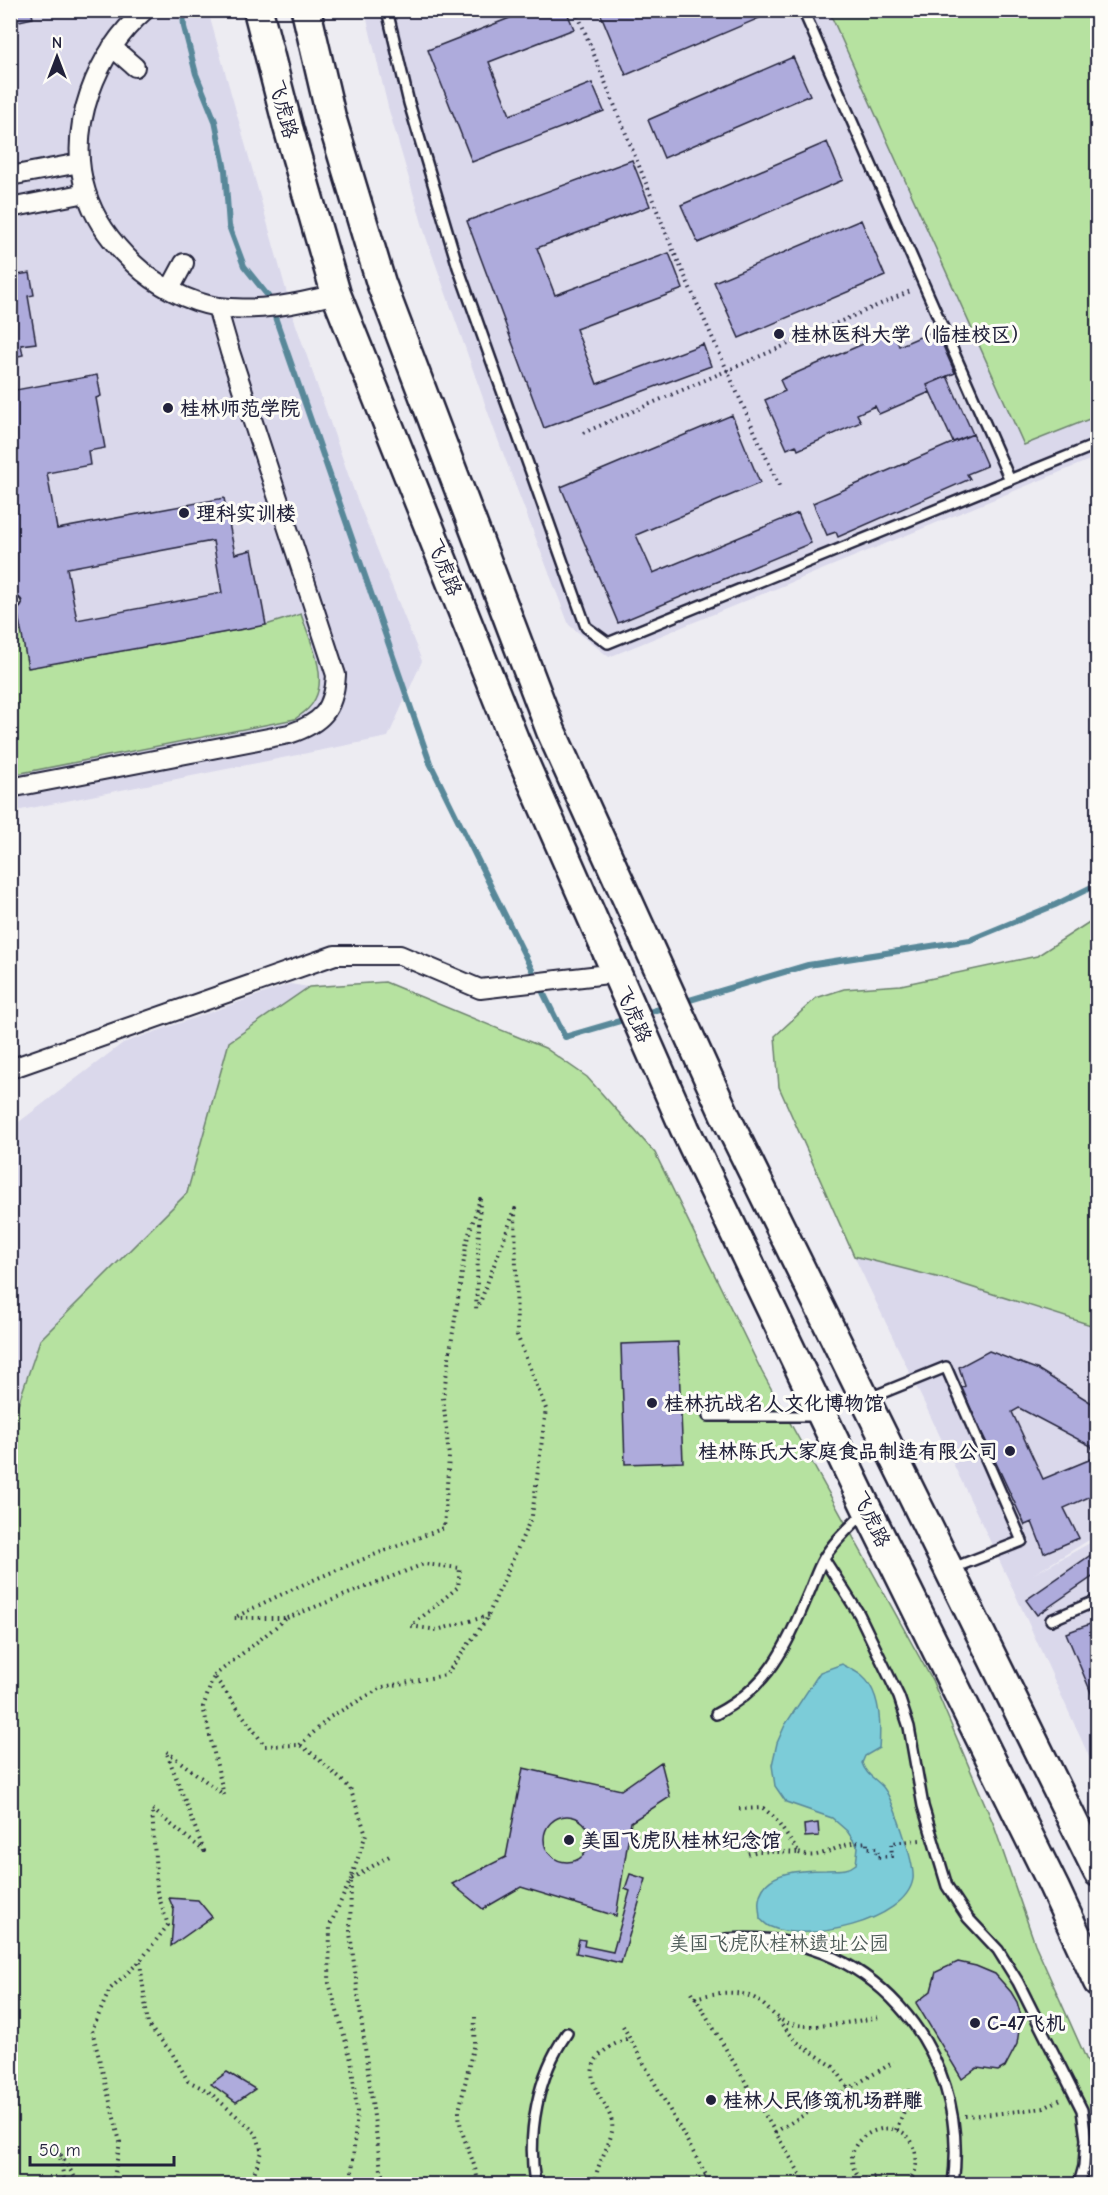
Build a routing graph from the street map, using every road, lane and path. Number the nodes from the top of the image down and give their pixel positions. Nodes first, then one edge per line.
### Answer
1 (145, 10) edge
2 (258, 10) edge
3 (306, 10) edge
4 (387, 10) edge
5 (576, 10) edge
6 (803, 10) edge
7 (128, 17) edge
8 (112, 47) junction
9 (135, 67) dead end
10 (80, 163) junction
11 (10, 176) edge
12 (86, 193) junction
13 (10, 208) edge
14 (184, 263) dead end
15 (924, 285) junction
16 (170, 289) junction
17 (336, 294) junction
18 (217, 307) junction
19 (727, 371) junction
20 (583, 433) dead end
21 (1098, 444) edge
22 (1010, 480) junction
23 (780, 488) dead end
24 (10, 788) edge
25 (617, 973) junction
26 (10, 1069) edge
27 (865, 1400) junction
28 (708, 1416) dead end
29 (822, 1416) junction
30 (867, 1509) junction
31 (824, 1559) junction
32 (948, 1570) junction
33 (1098, 1600) edge
34 (488, 1616) junction
35 (287, 1618) junction
36 (1051, 1620) dead end
37 (214, 1676) junction
38 (716, 1714) dead end
39 (300, 1745) junction
40 (740, 1809) dead end
41 (932, 1839) junction
42 (799, 1853) junction
43 (746, 1854) dead end
44 (1094, 1855) edge
45 (391, 1856) dead end
46 (351, 1879) junction
47 (726, 1940) dead end
48 (140, 1961) junction
49 (1098, 1982) edge
50 (692, 1992) dead end
51 (695, 1998) junction
52 (475, 2017) dead end
53 (880, 2017) dead end
54 (778, 2019) junction
55 (623, 2026) dead end
56 (567, 2033) dead end
57 (628, 2038) junction
58 (894, 2062) dead end
59 (911, 2087) dead end
60 (849, 2089) junction
61 (1075, 2097) junction
62 (953, 2116) junction
63 (896, 2130) junction
64 (775, 2132) junction
65 (706, 2175) junction
66 (65, 2184) edge
67 (79, 2184) edge
68 (113, 2184) edge
69 (250, 2184) edge
70 (351, 2184) edge
71 (389, 2184) edge
72 (478, 2184) edge
73 (534, 2184) edge
74 (596, 2184) edge
75 (688, 2184) edge
76 (711, 2184) edge
77 (806, 2184) edge
78 (864, 2184) edge
79 (889, 2184) edge
80 (905, 2184) edge
81 (953, 2184) edge
82 (1079, 2184) edge

1 - 7 street
2 - 17 main road, 飞虎路
3 - 27 main road, 飞虎路
4 - 22 lane
5 - 19 path
6 - 15 lane
7 - 8 street
8 - 9 street
8 - 10 street
10 - 11 street
10 - 12 street
12 - 13 street
12 - 16 street
14 - 16 street
15 - 19 path
15 - 22 lane
16 - 18 street
17 - 18 street
17 - 25 main road, 飞虎路
18 - 24 street
19 - 20 path
19 - 23 path
21 - 22 lane
25 - 26 street
25 - 29 main road, 飞虎路
27 - 32 main road, 飞虎路
27 - 32 lane
28 - 29 lane
29 - 30 main road, 飞虎路
30 - 31 lane
30 - 49 main road, 飞虎路
31 - 38 lane
31 - 41 lane
32 - 44 main road, 飞虎路
33 - 36 lane
34 - 35 path
34 - 35 path
34 - 39 path
35 - 37 path
37 - 39 path
37 - 48 path
39 - 46 path
40 - 42 path
41 - 42 path
41 - 61 lane
42 - 43 path
45 - 46 path
46 - 70 path
46 - 71 path
47 - 62 lane
48 - 68 path
48 - 69 path
50 - 51 path
51 - 54 path
51 - 64 path
52 - 72 path
53 - 54 path
54 - 60 path
55 - 57 path
56 - 73 lane
57 - 65 path
57 - 74 path
58 - 60 path
59 - 63 path
60 - 64 path
61 - 62 path
61 - 82 lane
62 - 81 lane
63 - 78 path
63 - 80 path
64 - 77 path
65 - 75 path
65 - 76 path
66 - 67 path
78 - 79 path

